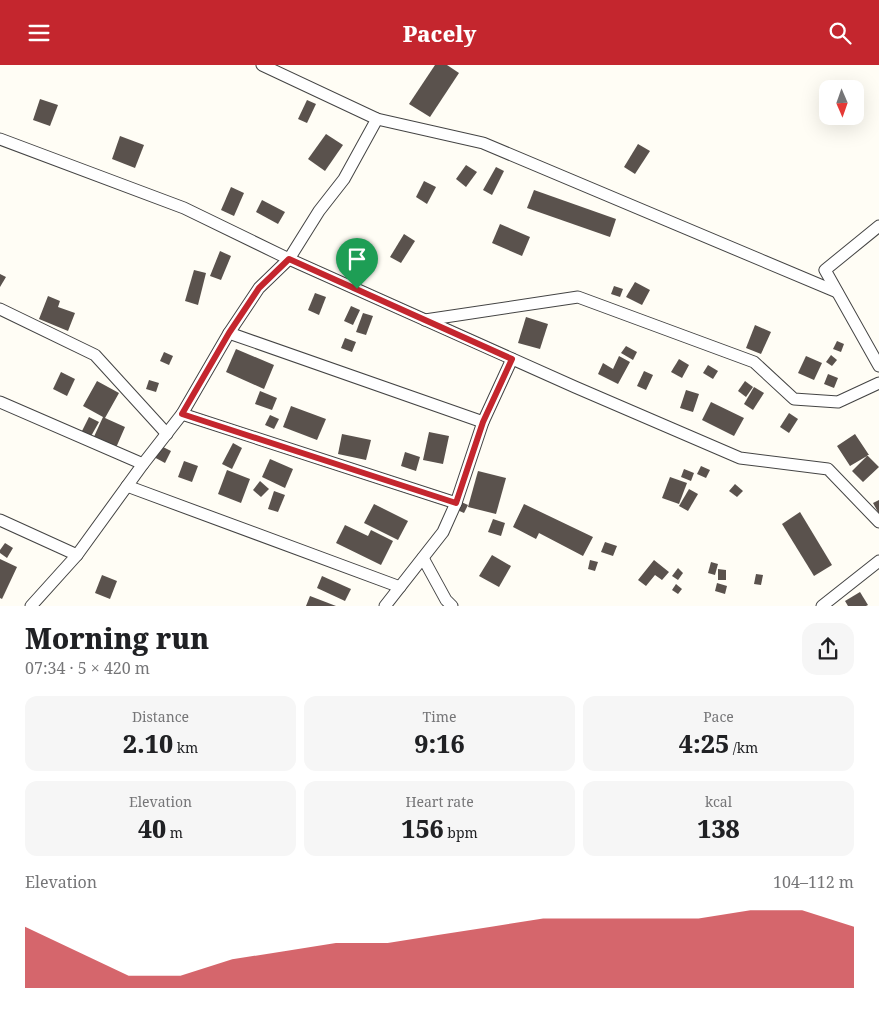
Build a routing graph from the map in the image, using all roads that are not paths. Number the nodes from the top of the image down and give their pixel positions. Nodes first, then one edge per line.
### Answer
1 (262, 65) edge
2 (377, 119) junction
3 (0, 139) edge
4 (879, 226) edge
5 (289, 259) junction
6 (837, 292) junction
7 (0, 309) edge
8 (424, 320) junction
9 (229, 333) junction
10 (512, 359) junction
11 (879, 366) edge
12 (879, 383) edge
13 (0, 402) edge
14 (182, 414) junction
15 (483, 422) junction
16 (167, 434) junction
17 (143, 464) junction
18 (127, 486) junction
19 (456, 503) junction
20 (0, 520) edge
21 (879, 522) edge
22 (77, 555) junction
23 (423, 558) junction
24 (879, 561) edge
25 (400, 587) junction
26 (31, 606) edge
27 (385, 606) edge
28 (452, 606) edge
29 (822, 606) edge

1 - 2 street
2 - 5 street
2 - 6 street
3 - 5 street
4 - 6 street
5 - 8 street
5 - 9 street
6 - 11 street
7 - 16 street
8 - 10 street
8 - 12 street
9 - 14 street
9 - 15 street
10 - 15 street
10 - 21 street
13 - 17 street
14 - 16 street
14 - 19 street
15 - 19 street
16 - 17 street
17 - 18 street
18 - 22 street
18 - 25 street
19 - 23 street
20 - 22 street
22 - 26 street
23 - 25 street
23 - 28 street
24 - 29 street
25 - 27 street

